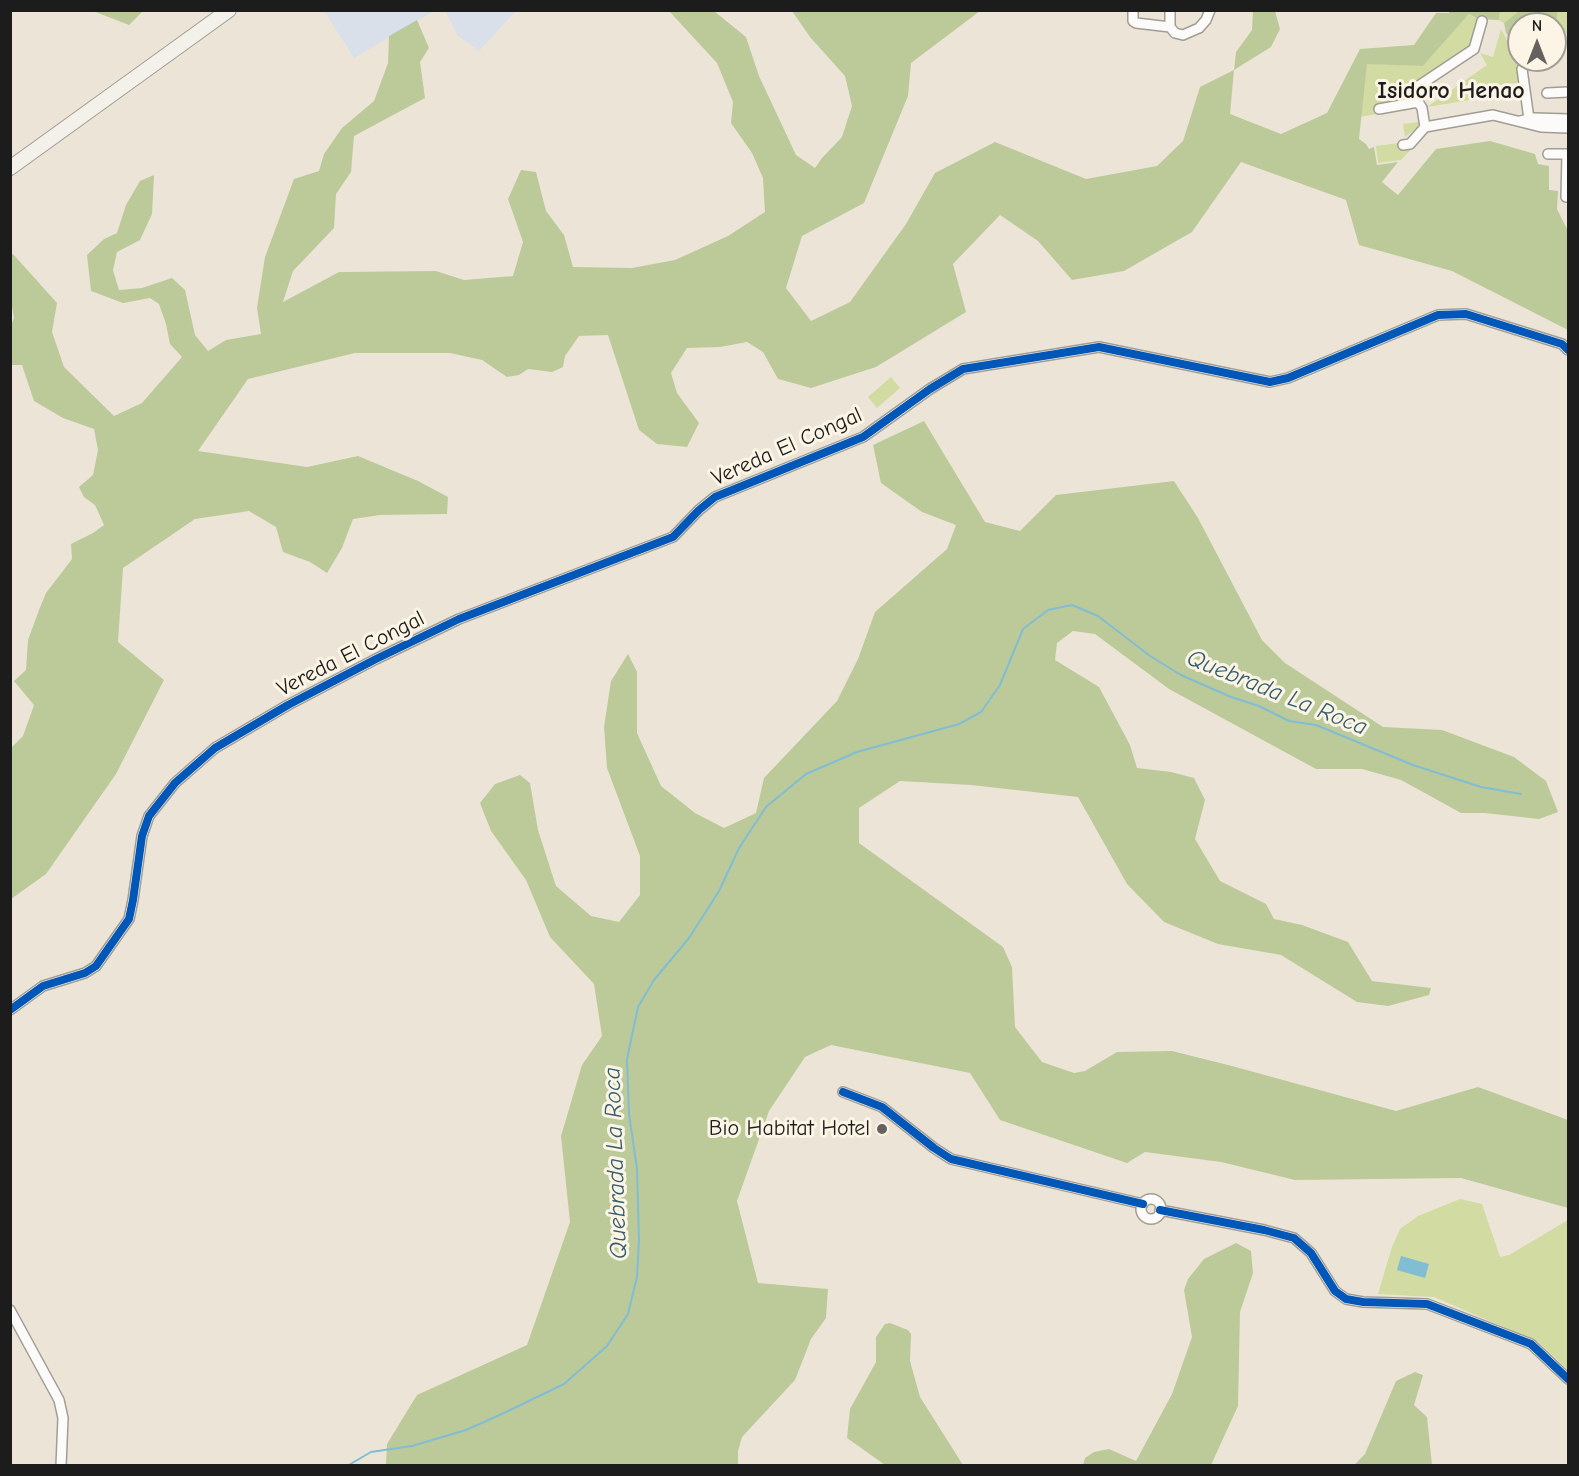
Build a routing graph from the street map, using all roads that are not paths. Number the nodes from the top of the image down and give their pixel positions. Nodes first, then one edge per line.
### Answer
1 (229, 10) edge
2 (1133, 10) edge
3 (1170, 10) edge
4 (1210, 10) edge
5 (1482, 21) dead end
6 (1170, 27) junction
7 (1522, 72) edge
8 (1569, 92) edge
9 (1547, 93) dead end
10 (1418, 102) junction
11 (1379, 109) dead end
12 (1529, 119) junction
13 (1569, 119) edge
14 (1518, 122) junction
15 (1425, 127) junction
16 (1569, 128) edge
17 (1403, 144) dead end
18 (1548, 154) dead end
19 (1568, 154) edge
20 (10, 168) edge
21 (1566, 197) dead end
22 (1569, 350) edge
23 (10, 1010) edge
24 (843, 1092) dead end
25 (1143, 1204) junction
26 (1161, 1210) junction
27 (10, 1310) edge
28 (1569, 1378) edge
29 (61, 1466) edge

1 - 20 main road
2 - 6 street
3 - 6 street
4 - 6 street
5 - 10 street
7 - 12 street
8 - 9 street
10 - 11 street
10 - 15 street
12 - 13 street
12 - 14 street
14 - 15 street
14 - 16 street
15 - 17 street
18 - 19 street
19 - 21 street
22 - 23 street, Vereda El Congal
24 - 25 street
25 - 26 street
25 - 26 street
26 - 28 street
27 - 29 street

